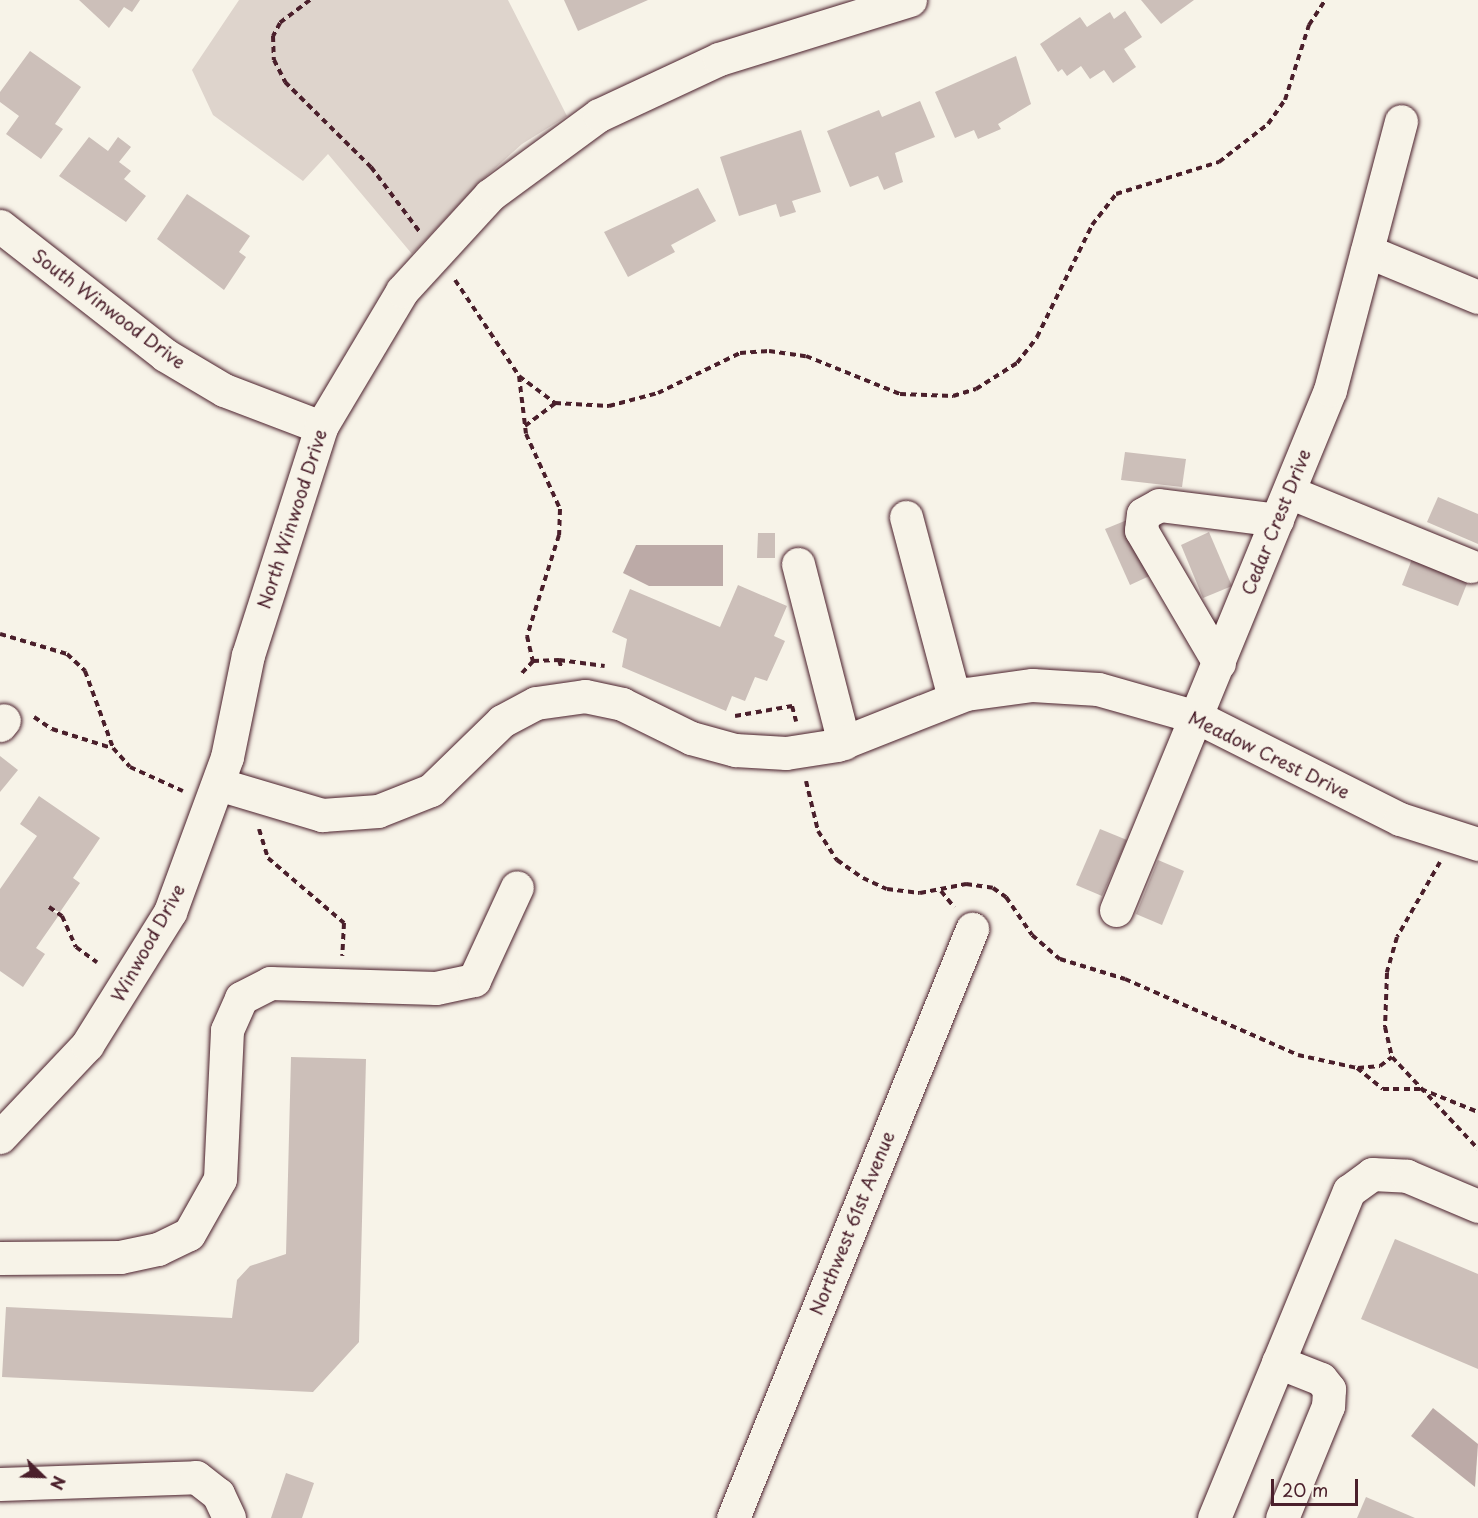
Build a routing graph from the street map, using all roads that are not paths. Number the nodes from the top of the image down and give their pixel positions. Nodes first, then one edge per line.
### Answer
1 (910, 0) edge
2 (1401, 122) dead end
3 (0, 226) edge
4 (1367, 251) junction
5 (1478, 297) edge
6 (321, 427) junction
7 (1283, 506) junction
8 (906, 517) dead end
9 (798, 564) dead end
10 (1470, 566) dead end
11 (1219, 663) junction
12 (954, 698) junction
13 (1197, 717) junction
14 (844, 743) junction
15 (218, 784) junction
16 (1468, 842) edge
17 (196, 853) joint
18 (518, 887) dead end
19 (1116, 910) dead end
20 (972, 929) dead end
21 (0, 1137) edge
22 (1478, 1206) edge
23 (0, 1258) edge
24 (1278, 1362) junction
25 (0, 1484) edge
26 (230, 1518) edge
27 (733, 1518) edge
28 (1214, 1518) edge
29 (1282, 1518) edge

1 - 6 street, North Winwood Drive
2 - 4 street, Cedar Crest Drive
3 - 6 street, South Winwood Drive
4 - 5 street
4 - 7 street, Cedar Crest Drive
6 - 15 street, North Winwood Drive
7 - 10 street
7 - 11 street, Cedar Crest Drive
7 - 11 street
8 - 12 street
9 - 14 street
11 - 13 street, Cedar Crest Drive
12 - 13 street, Meadow Crest Drive
12 - 14 street, Meadow Crest Drive
13 - 16 street, Meadow Crest Drive
13 - 19 street, Cedar Crest Drive
14 - 15 street, Meadow Crest Drive
15 - 17 street, North Winwood Drive
17 - 21 street, Winwood Drive
18 - 23 street
20 - 27 street, Northwest 61st Avenue
22 - 24 street
24 - 28 street
24 - 29 street
25 - 26 street

